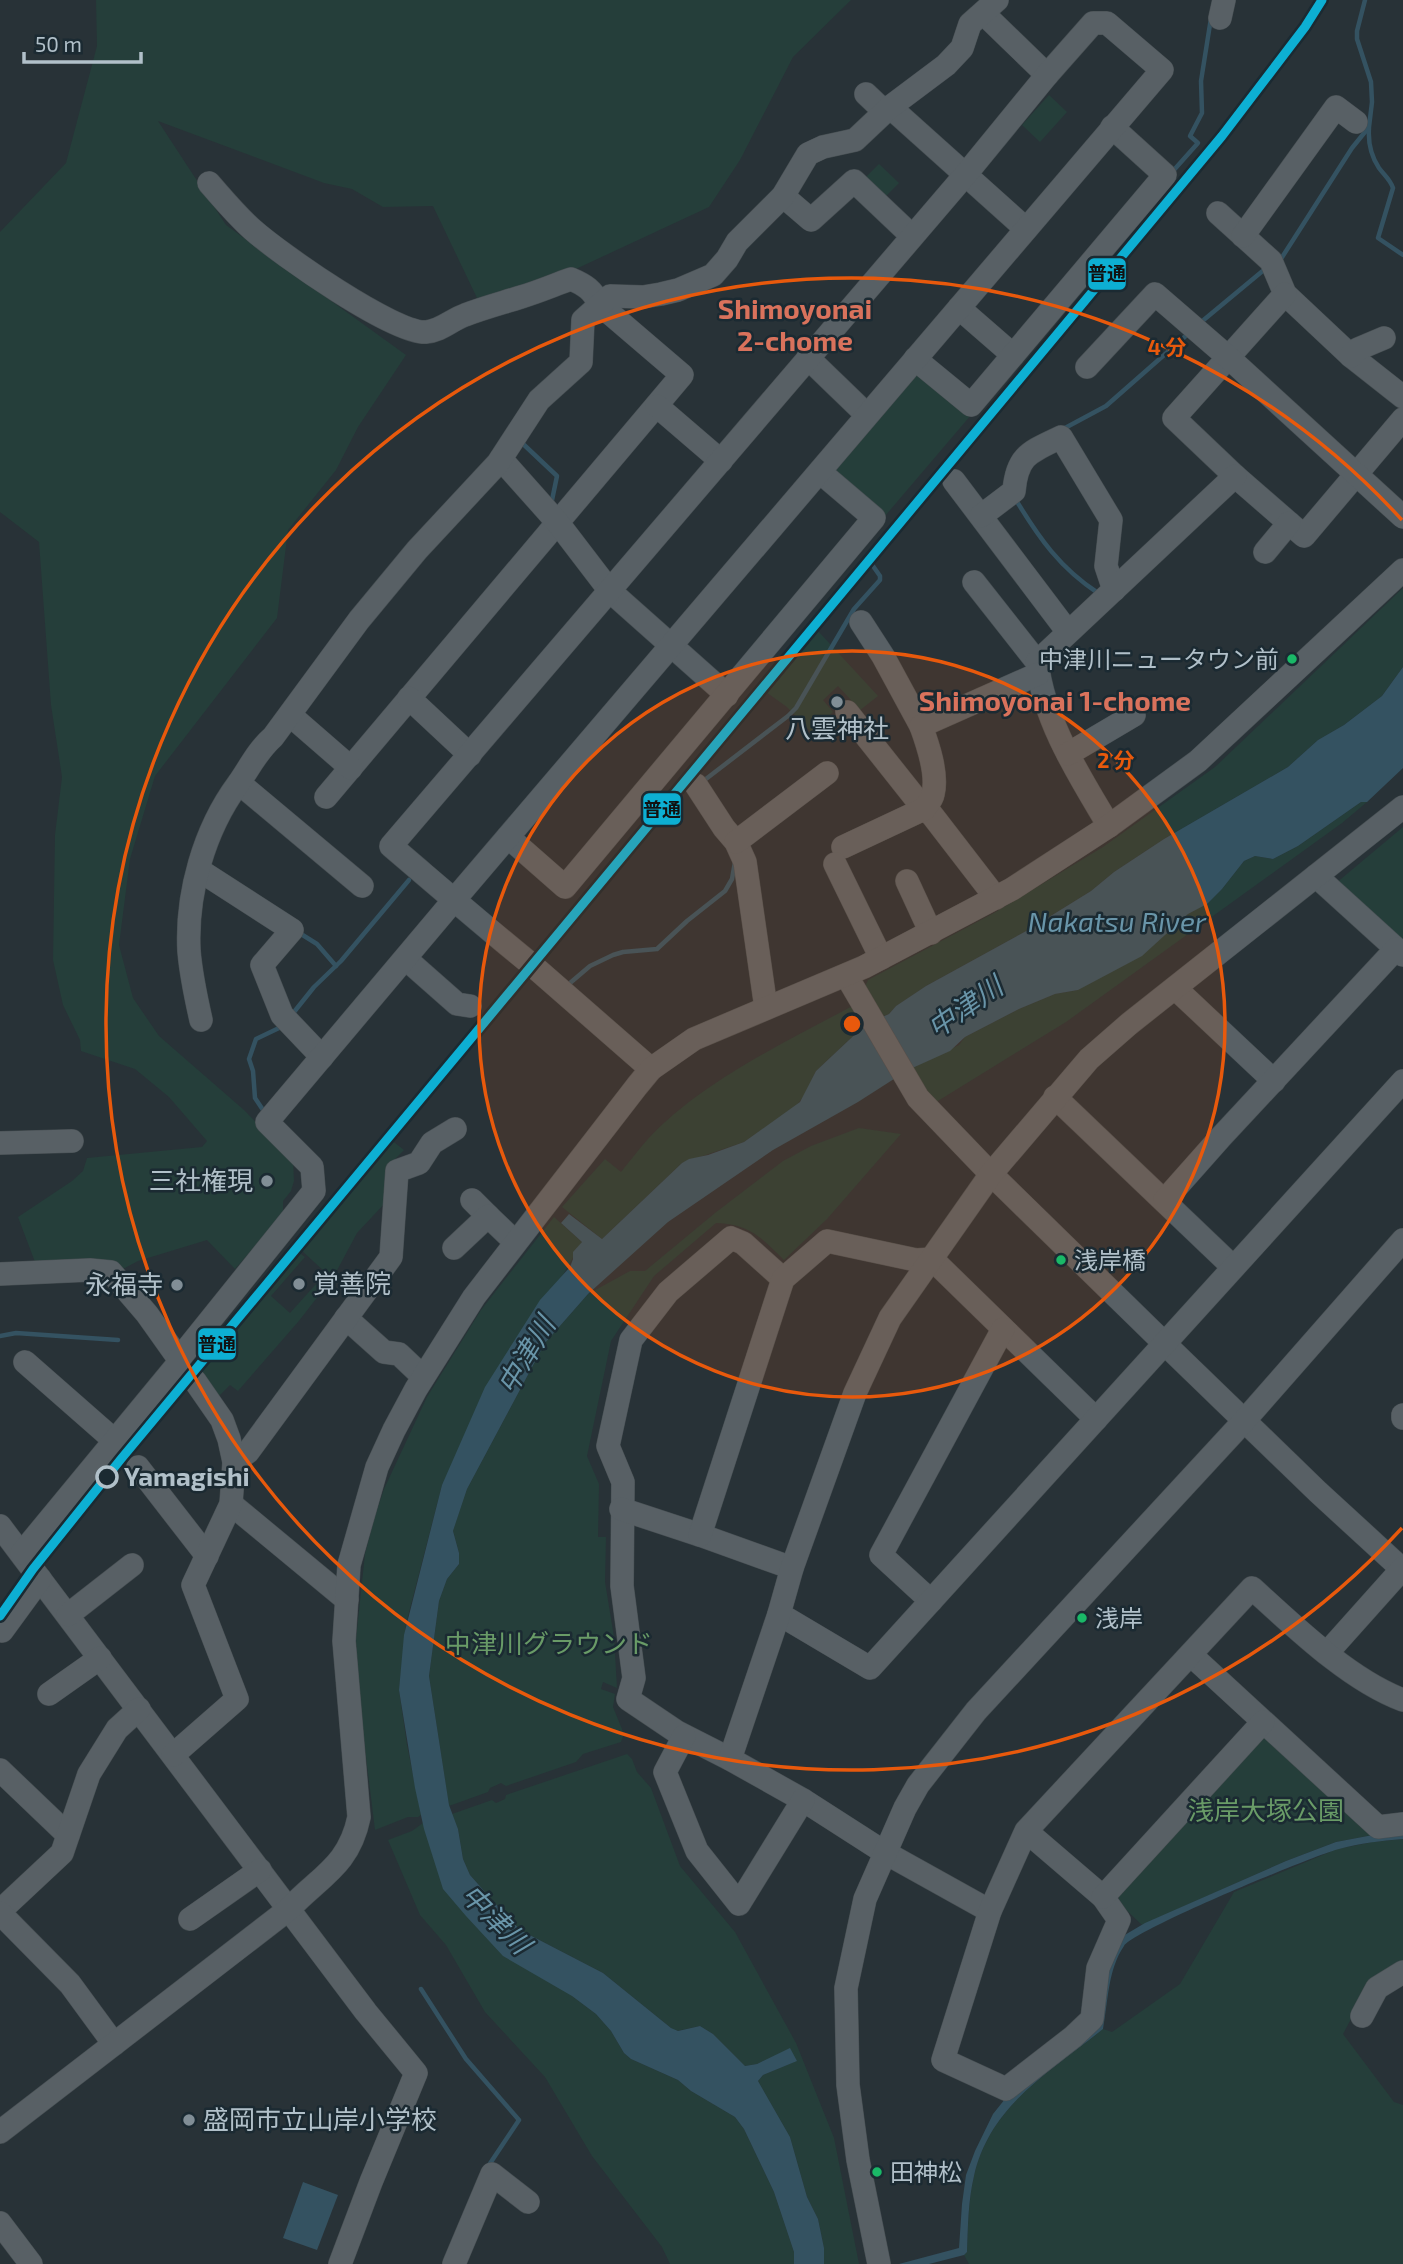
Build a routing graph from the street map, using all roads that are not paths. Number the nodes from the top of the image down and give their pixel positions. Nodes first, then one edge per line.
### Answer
1 (990, 6) edge
2 (1047, 75) junction
3 (866, 94) dead end
4 (887, 109) junction
5 (1356, 122) dead end
6 (1112, 127) junction
7 (966, 174) junction
8 (209, 183) dead end
9 (783, 196) junction
10 (1218, 213) dead end
11 (1026, 229) junction
12 (912, 236) junction
13 (1242, 236) junction
14 (1285, 294) junction
15 (599, 304) junction
16 (959, 308) junction
17 (1384, 338) dead end
18 (1013, 355) junction
19 (1351, 356) junction
20 (808, 358) junction
21 (1228, 358) junction
22 (915, 359) junction
23 (1087, 367) dead end
24 (1403, 397) edge
25 (657, 406) junction
26 (867, 415) junction
27 (1403, 419) edge
28 (501, 459) junction
29 (721, 461) junction
30 (820, 472) junction
31 (1355, 475) junction
32 (1235, 477) junction
33 (954, 481) dead end
34 (981, 516) junction
35 (1403, 517) edge
36 (558, 523) junction
37 (1289, 523) junction
38 (1265, 552) dead end
39 (1403, 570) edge
40 (974, 582) dead end
41 (1114, 590) junction
42 (610, 591) junction
43 (861, 622) dead end
44 (1069, 632) junction
45 (673, 645) junction
46 (1037, 668) junction
47 (727, 695) junction
48 (409, 698) junction
49 (847, 712) dead end
50 (290, 715) junction
51 (1134, 715) dead end
52 (921, 726) junction
53 (1068, 754) junction
54 (470, 755) junction
55 (351, 768) junction
56 (827, 773) dead end
57 (239, 783) junction
58 (696, 785) dead end
59 (326, 797) dead end
60 (1403, 807) edge
61 (924, 809) junction
62 (1109, 826) junction
63 (508, 837) junction
64 (736, 842) junction
65 (199, 870) junction
66 (1316, 876) junction
67 (907, 881) dead end
68 (362, 886) dead end
69 (996, 898) junction
70 (454, 900) junction
71 (931, 933) junction
72 (1399, 952) edge
73 (881, 958) junction
74 (406, 959) junction
75 (850, 982) junction
76 (1175, 988) junction
77 (470, 1006) dead end
78 (766, 1008) junction
79 (201, 1020) dead end
80 (323, 1058) junction
81 (651, 1069) junction
82 (1274, 1081) junction
83 (1403, 1081) edge
84 (1055, 1097) junction
85 (455, 1129) dead end
86 (72, 1141) dead end
87 (0, 1143) edge
88 (991, 1174) junction
89 (1165, 1200) junction
90 (510, 1237) dead end
91 (1403, 1240) edge
92 (454, 1248) dead end
93 (932, 1259) junction
94 (1233, 1267) junction
95 (0, 1274) edge
96 (783, 1279) junction
97 (346, 1318) junction
98 (1003, 1329) junction
99 (1164, 1343) junction
100 (179, 1359) junction
101 (25, 1362) dead end
102 (417, 1371) dead end
103 (195, 1381) dead end
104 (1096, 1419) junction
105 (1244, 1421) junction
106 (115, 1441) junction
107 (234, 1462) junction
108 (138, 1467) dead end
109 (231, 1504) junction
110 (621, 1509) junction
111 (0, 1526) edge
112 (700, 1535) junction
113 (22, 1553) junction
114 (207, 1556) junction
115 (132, 1565) dead end
116 (792, 1568) junction
117 (1403, 1569) edge
118 (40, 1579) junction
119 (347, 1600) junction
120 (931, 1601) junction
121 (779, 1614) junction
122 (68, 1615) junction
123 (2, 1631) dead end
124 (1327, 1653) junction
125 (1191, 1655) junction
126 (100, 1658) junction
127 (49, 1694) dead end
128 (1403, 1700) edge
129 (139, 1709) junction
130 (1263, 1722) junction
131 (684, 1736) junction
132 (173, 1755) junction
133 (730, 1759) junction
134 (0, 1770) edge
135 (803, 1800) junction
136 (1403, 1824) edge
137 (1026, 1831) junction
138 (68, 1835) junction
139 (884, 1852) junction
140 (260, 1870) junction
141 (1103, 1897) junction
142 (289, 1909) junction
143 (990, 1911) junction
144 (0, 1912) edge
145 (190, 1919) dead end
146 (1403, 1972) edge
147 (1362, 2016) dead end
148 (114, 2045) junction
149 (0, 2132) edge
150 (528, 2202) dead end
151 (0, 2223) edge
152 (31, 2264) edge
153 (340, 2264) edge
154 (454, 2264) edge
155 (879, 2264) edge

1 - 2 street
1 - 4 street
2 - 6 street
2 - 7 street
3 - 4 street
4 - 7 street
4 - 9 street
5 - 13 street
6 - 11 street
6 - 18 street
7 - 11 street
7 - 12 street
8 - 15 street
9 - 12 street
9 - 15 street
10 - 13 street
11 - 16 street
12 - 20 street
13 - 14 street
14 - 19 street
14 - 21 street
15 - 25 street
15 - 28 street
16 - 18 street
16 - 22 street
17 - 19 street
18 - 22 street
19 - 24 street
20 - 26 street
20 - 29 street
21 - 23 street
21 - 31 street
21 - 32 street
22 - 26 street
25 - 29 street
25 - 36 street
26 - 30 street
27 - 31 street
28 - 36 street
28 - 50 street
29 - 42 street
30 - 45 street
30 - 47 street
31 - 35 street
31 - 37 street
32 - 37 street
32 - 41 street
33 - 34 street
34 - 41 street
34 - 44 street
36 - 42 street
36 - 48 street
37 - 38 street
39 - 62 street
40 - 46 street
41 - 44 street
42 - 45 street
42 - 54 street
43 - 52 street
44 - 46 street
45 - 47 street
45 - 63 street
46 - 52 street
46 - 53 street
47 - 63 street
48 - 54 street
48 - 55 street
49 - 61 street
50 - 55 street
50 - 57 street
51 - 53 street
52 - 61 street
53 - 62 street
54 - 70 street
55 - 59 street
56 - 64 street
57 - 65 street
57 - 68 street
58 - 64 street
60 - 66 street
61 - 69 street
61 - 73 street
62 - 69 street
63 - 70 street
64 - 78 street
65 - 79 street
65 - 80 street
66 - 72 street
66 - 76 street
67 - 71 street
69 - 71 street
70 - 74 street
70 - 81 street
71 - 73 street
72 - 82 street
73 - 75 street
74 - 77 street
74 - 80 street
75 - 78 street
75 - 88 street
76 - 82 street
76 - 84 street
78 - 81 street
80 - 100 street
81 - 119 street
82 - 89 street
83 - 94 street
84 - 88 street
84 - 89 street
85 - 97 street
86 - 87 street
88 - 93 street
88 - 99 street
89 - 94 street
90 - 92 street
91 - 105 street
93 - 96 street
93 - 98 street
93 - 116 street
94 - 99 street
95 - 100 street
96 - 110 street
96 - 112 street
97 - 102 street
97 - 107 street
98 - 104 street
98 - 120 street
99 - 104 street
99 - 105 street
100 - 106 street
101 - 106 street
103 - 107 street
104 - 120 street
105 - 117 street
105 - 139 street
106 - 113 street
107 - 109 street
108 - 114 street
109 - 114 street
109 - 119 street
110 - 112 street
110 - 131 street
111 - 113 street
112 - 116 street
113 - 118 street
114 - 132 street
115 - 122 street
116 - 121 street
117 - 124 street
118 - 122 street
118 - 123 street
119 - 142 street
120 - 121 street
121 - 133 street
122 - 126 street
124 - 125 street
124 - 128 street
125 - 130 street
125 - 137 street
126 - 127 street
126 - 129 street
129 - 132 street
129 - 138 street
130 - 136 street
130 - 141 street
131 - 133 street
131 - 135 street
132 - 140 street
133 - 135 street
134 - 138 street
135 - 139 street
137 - 141 street
137 - 143 street
138 - 144 street
139 - 143 street
139 - 155 street
140 - 142 street
140 - 145 street
141 - 143 street
142 - 148 street
142 - 153 street
144 - 148 street
146 - 147 street
148 - 149 street
150 - 154 street
151 - 152 street

